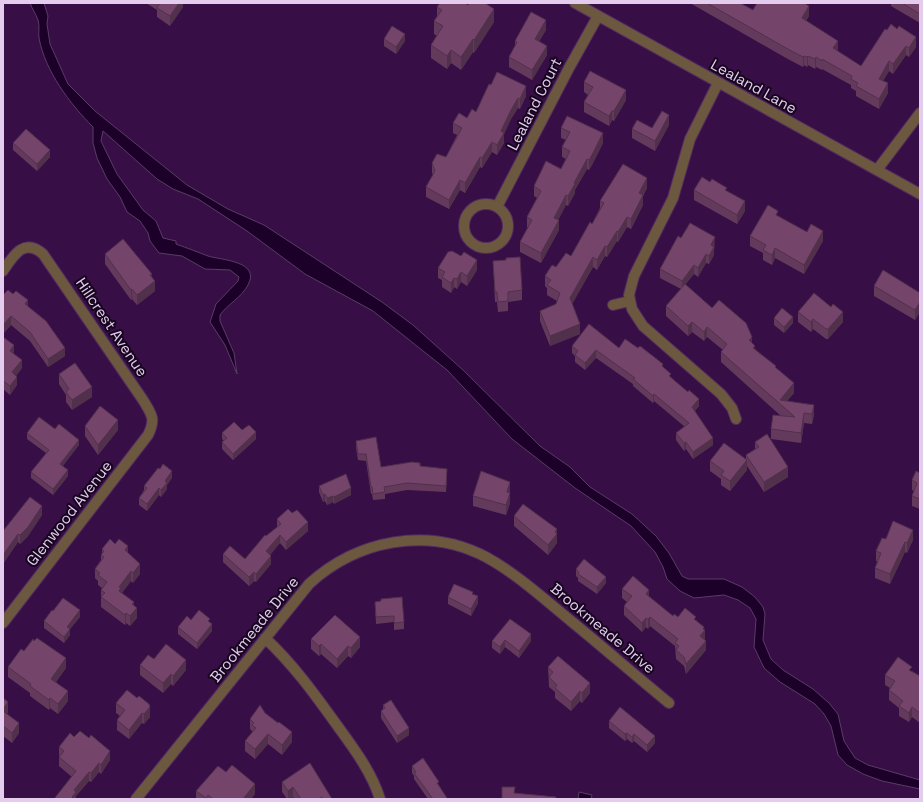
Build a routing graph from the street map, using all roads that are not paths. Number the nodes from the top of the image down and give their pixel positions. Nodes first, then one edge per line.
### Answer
1 (575, 3) edge
2 (598, 16) junction
3 (718, 83) junction
4 (920, 113) edge
5 (877, 170) junction
6 (920, 194) edge
7 (497, 207) junction
8 (3, 271) edge
9 (630, 301) junction
10 (613, 305) dead end
11 (153, 419) joint
12 (736, 419) dead end
13 (3, 623) edge
14 (265, 638) junction
15 (669, 703) dead end
16 (136, 799) edge
17 (380, 799) edge

1 - 2 street, Lealand Lane
2 - 3 street, Lealand Lane
2 - 7 street, Lealand Court
3 - 5 street, Lealand Lane
3 - 9 street
4 - 5 street
5 - 6 street, Lealand Lane
7 - 7 street
8 - 11 street, Hillcrest Avenue
9 - 10 street
9 - 12 street
11 - 13 street, Glenwood Avenue
14 - 15 street, Brookmeade Drive
14 - 16 street, Brookmeade Drive
14 - 17 street

